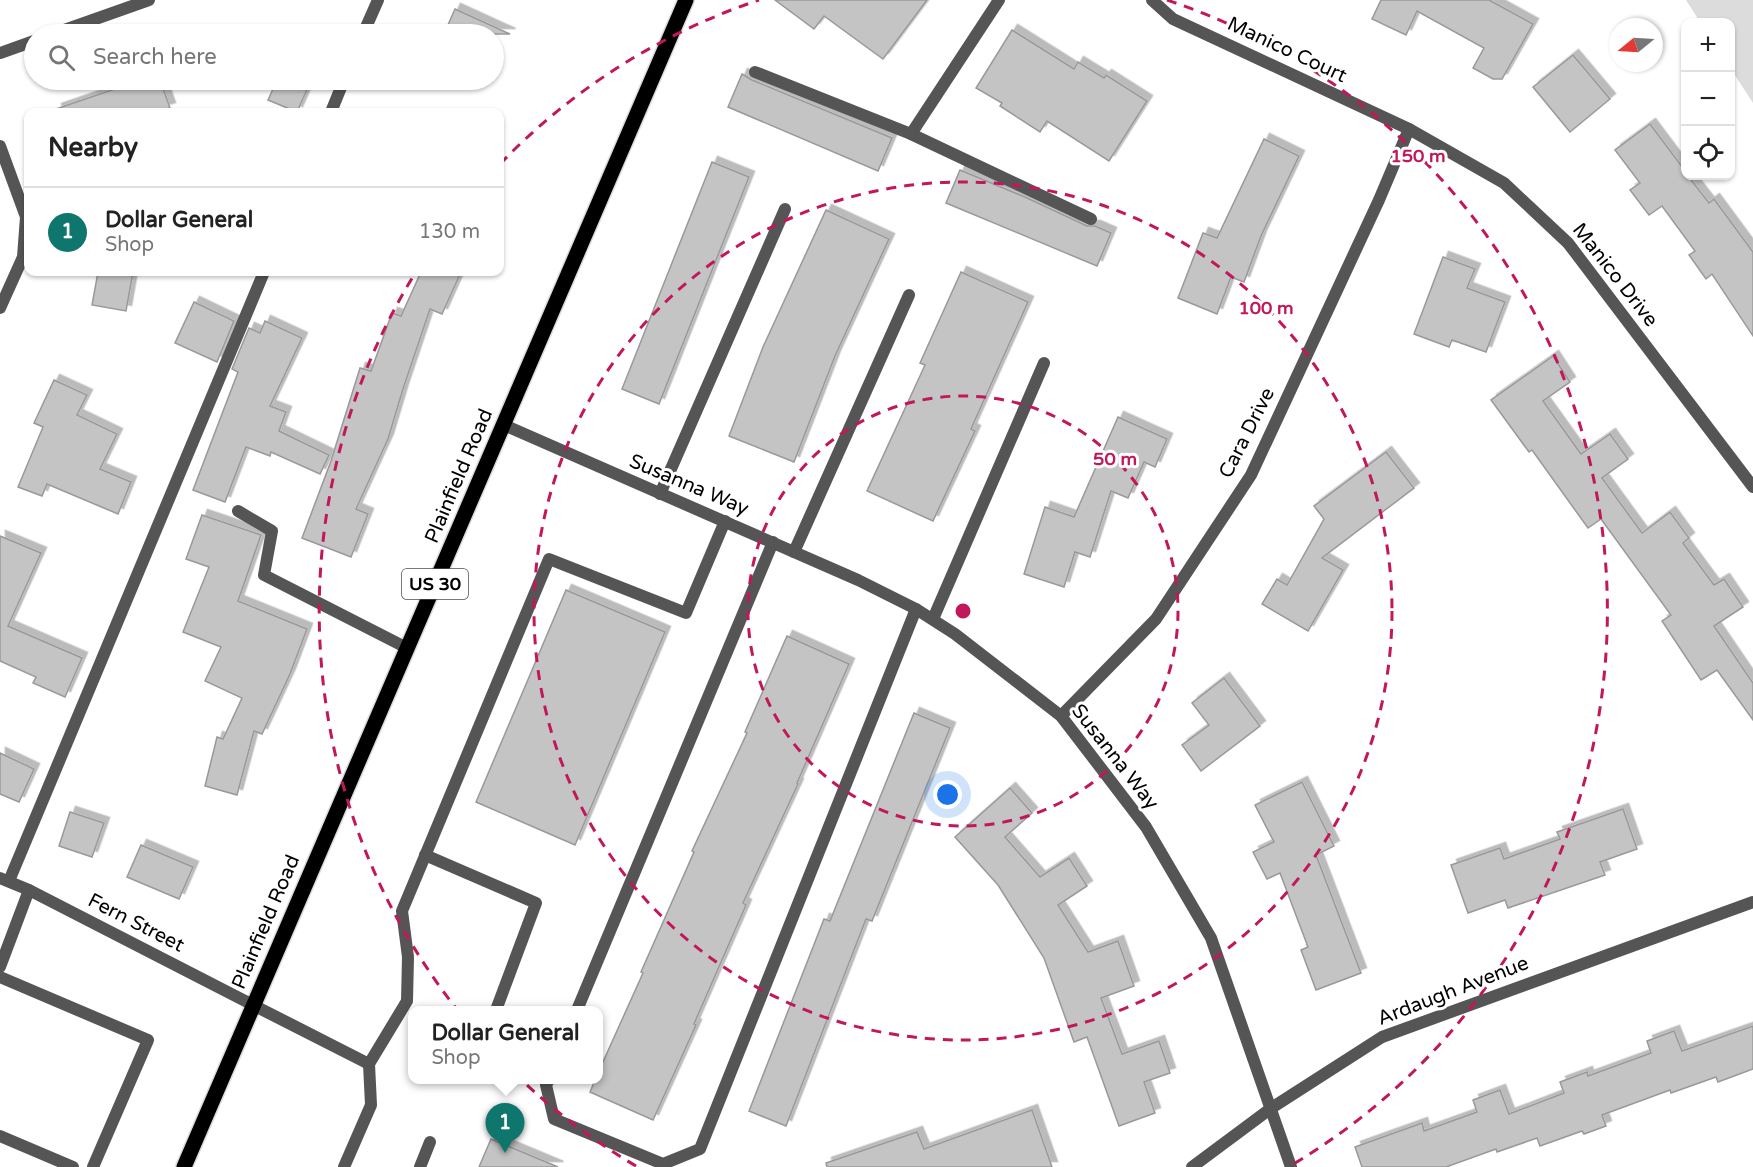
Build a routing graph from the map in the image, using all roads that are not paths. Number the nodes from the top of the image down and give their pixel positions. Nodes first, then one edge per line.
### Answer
1 (149, 0) edge
2 (378, 0) edge
3 (686, 0) edge
4 (999, 0) edge
5 (1152, 0) edge
6 (81, 24) edge
7 (367, 24) edge
8 (24, 45) edge
9 (0, 53) edge
10 (756, 72) dead end
11 (340, 90) edge
12 (333, 108) edge
13 (1409, 129) junction
14 (911, 134) junction
15 (0, 146) edge
16 (785, 209) dead end
17 (24, 212) edge
18 (1091, 219) dead end
19 (24, 237) edge
20 (262, 276) edge
21 (909, 295) dead end
22 (0, 309) edge
23 (1044, 363) dead end
24 (504, 425) junction
25 (1753, 486) edge
26 (660, 494) junction
27 (238, 511) dead end
28 (724, 521) junction
29 (773, 542) junction
30 (794, 552) junction
31 (916, 609) junction
32 (933, 619) junction
33 (407, 648) junction
34 (1061, 716) junction
35 (425, 855) junction
36 (4, 880) edge
37 (29, 890) junction
38 (1753, 902) edge
39 (0, 967) edge
40 (0, 977) edge
41 (254, 1005) junction
42 (498, 1006) edge
43 (579, 1006) edge
44 (369, 1064) junction
45 (547, 1084) edge
46 (1270, 1109) junction
47 (0, 1136) edge
48 (430, 1142) dead end
49 (73, 1167) edge
50 (93, 1167) edge
51 (184, 1167) edge
52 (344, 1167) edge
53 (420, 1167) edge
54 (1192, 1167) edge
55 (1291, 1167) edge

1 - 6 street
2 - 7 street
3 - 24 main road, Plainfield Road / US 30
4 - 14 street
5 - 13 street, Manico Court
8 - 9 street
10 - 14 street
11 - 12 street
13 - 25 street, Manico Drive
13 - 34 street, Cara Drive
14 - 18 street
15 - 17 street
16 - 26 street
19 - 22 street
20 - 36 street
21 - 30 street
23 - 32 street
24 - 26 street, Susanna Way
24 - 33 main road, Plainfield Road / US 30
26 - 28 street, Susanna Way
27 - 33 street
28 - 29 street, Susanna Way
28 - 35 street
29 - 30 street, Susanna Way
29 - 43 street
30 - 31 street, Susanna Way
31 - 32 street, Susanna Way
31 - 45 street
32 - 34 street, Susanna Way
33 - 41 main road, Plainfield Road / US 30
34 - 46 street, Susanna Way
35 - 42 street
35 - 44 street
36 - 37 street, Fern Street
37 - 39 street
37 - 41 street, Fern Street
38 - 46 street, Ardaugh Avenue
40 - 50 street
41 - 44 street, Fern Street
41 - 51 main road, Plainfield Road / US 30
44 - 52 street
46 - 54 street, Ardaugh Avenue
46 - 55 street, Susanna Way
47 - 49 street
48 - 53 street

